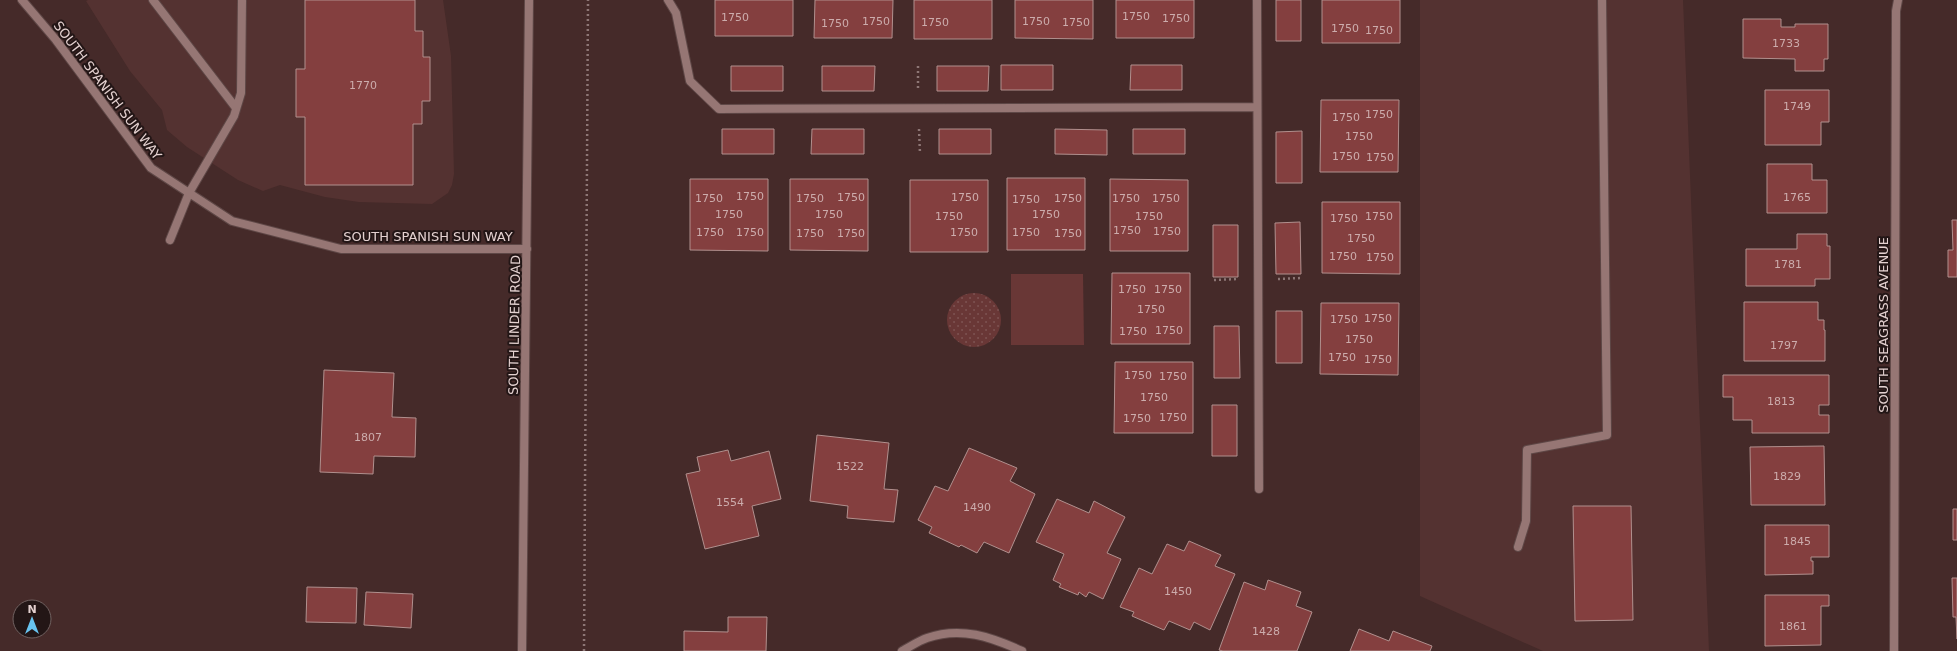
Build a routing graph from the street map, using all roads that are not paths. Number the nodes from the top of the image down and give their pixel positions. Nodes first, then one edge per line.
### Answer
1 (22, 0) edge
2 (153, 0) edge
3 (242, 0) edge
4 (529, 0) edge
5 (668, 0) edge
6 (1257, 0) edge
7 (1602, 0) edge
8 (1898, 0) edge
9 (1257, 107) junction
10 (236, 108) junction
11 (189, 193) junction
12 (170, 240) dead end
13 (527, 249) junction
14 (1258, 489) dead end
15 (1518, 547) dead end
16 (522, 651) edge
17 (902, 651) edge
18 (1022, 651) edge
19 (1894, 651) edge

1 - 11 street, SOUTH SPANISH SUN WAY
2 - 10 street
3 - 10 street
4 - 13 street, SOUTH LINDER ROAD
5 - 9 street
6 - 9 street
7 - 15 street
8 - 19 street, SOUTH SEAGRASS AVENUE
9 - 14 street
10 - 11 street
11 - 12 street
11 - 13 street, SOUTH SPANISH SUN WAY
13 - 16 street, SOUTH LINDER ROAD
17 - 18 street

